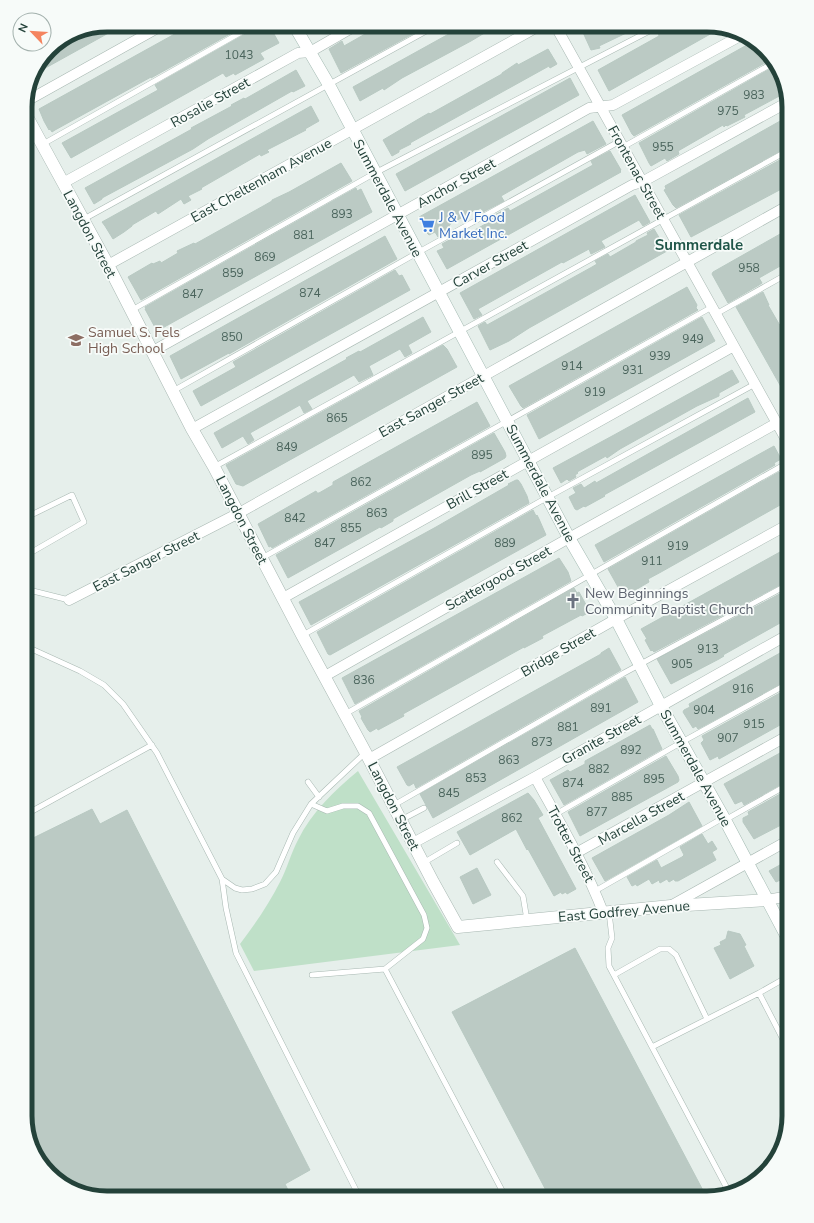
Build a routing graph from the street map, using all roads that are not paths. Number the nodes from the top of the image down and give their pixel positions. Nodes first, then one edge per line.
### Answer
1 (150, 32) edge
2 (242, 32) edge
3 (298, 32) edge
4 (345, 32) edge
5 (424, 32) edge
6 (528, 32) edge
7 (559, 32) edge
8 (647, 32) edge
9 (736, 38) edge
10 (310, 52) junction
11 (769, 65) edge
12 (578, 67) junction
13 (329, 85) junction
14 (32, 98) edge
15 (782, 105) edge
16 (600, 106) junction
17 (32, 126) edge
18 (352, 130) junction
19 (622, 144) junction
20 (42, 145) junction
21 (782, 154) edge
22 (375, 172) junction
23 (642, 182) junction
24 (63, 183) junction
25 (782, 209) edge
26 (397, 216) junction
27 (663, 219) junction
28 (82, 220) junction
29 (418, 253) junction
30 (687, 262) junction
31 (108, 265) junction
32 (782, 277) edge
33 (438, 293) junction
34 (130, 311) junction
35 (714, 311) junction
36 (460, 331) junction
37 (734, 346) junction
38 (153, 351) junction
39 (484, 376) junction
40 (755, 384) junction
41 (173, 391) junction
42 (507, 421) junction
43 (776, 423) junction
44 (192, 429) junction
45 (782, 433) edge
46 (528, 461) junction
47 (214, 466) junction
48 (782, 466) edge
49 (548, 497) junction
50 (239, 513) junction
51 (32, 515) edge
52 (782, 528) edge
53 (569, 538) junction
54 (32, 552) edge
55 (262, 558) junction
56 (591, 574) junction
57 (782, 588) edge
58 (32, 591) edge
59 (283, 598) junction
60 (69, 600) joint
61 (616, 619) junction
62 (302, 635) junction
63 (782, 638) edge
64 (32, 649) edge
65 (640, 665) junction
66 (325, 676) junction
67 (782, 687) edge
68 (661, 706) junction
69 (345, 714) junction
70 (782, 740) edge
71 (682, 742) junction
72 (152, 745) junction
73 (368, 756) junction
74 (535, 777) junction
75 (308, 782) dead end
76 (704, 783) junction
77 (782, 788) edge
78 (319, 797) junction
79 (311, 804) junction
80 (393, 805) junction
81 (424, 808) dead end
82 (32, 811) edge
83 (556, 814) junction
84 (725, 819) junction
85 (401, 820) junction
86 (413, 843) junction
87 (457, 843) dead end
88 (782, 844) edge
89 (576, 853) junction
90 (497, 862) dead end
91 (423, 863) junction
92 (748, 863) junction
93 (222, 879) junction
94 (595, 891) junction
95 (782, 897) edge
96 (767, 900) junction
97 (671, 906) junction
98 (606, 912) junction
99 (527, 921) junction
100 (458, 927) joint
101 (782, 928) edge
102 (384, 969) junction
103 (312, 975) dead end
104 (614, 975) junction
105 (782, 980) edge
106 (758, 993) junction
107 (707, 1019) junction
108 (782, 1038) edge
109 (652, 1047) junction
110 (727, 1188) edge
111 (356, 1191) edge
112 (502, 1191) edge

1 - 14 street
2 - 20 lane
3 - 10 street, Summerdale Avenue
4 - 10 street, Rosalie Street
5 - 13 lane
6 - 18 street, East Cheltenham Avenue
7 - 12 street, Frontenac Street
8 - 12 lane
9 - 16 street, Anchor Street
10 - 13 street, Summerdale Avenue
10 - 24 street, Rosalie Street
11 - 19 lane
12 - 16 street, Frontenac Street
12 - 22 lane
13 - 18 street, Summerdale Avenue
13 - 28 lane
15 - 23 street, Carver Street
16 - 19 street, Frontenac Street
16 - 26 street, Anchor Street
17 - 20 street, Langdon Street
18 - 22 street, Summerdale Avenue
18 - 31 street, East Cheltenham Avenue
19 - 23 street, Frontenac Street
19 - 29 lane
20 - 24 street, Langdon Street
21 - 27 lane
22 - 26 street, Summerdale Avenue
22 - 34 lane
23 - 27 street, Frontenac Street
23 - 33 street, Carver Street
24 - 28 street, Langdon Street
25 - 30 street, East Sanger Street
26 - 29 street, Summerdale Avenue
26 - 38 street, Anchor Street
27 - 30 street, Frontenac Street
27 - 36 lane
28 - 31 street, Langdon Street
29 - 33 street, Summerdale Avenue
29 - 41 lane
30 - 35 street, Frontenac Street
30 - 39 street, East Sanger Street
31 - 34 street, Langdon Street
32 - 35 lane
33 - 36 street, Summerdale Avenue
33 - 44 street, Carver Street
34 - 38 street, Langdon Street
35 - 37 street, Frontenac Street
35 - 42 lane
36 - 39 street, Summerdale Avenue
36 - 47 lane
37 - 40 street, Frontenac Street
37 - 46 street, Brill Street
38 - 41 street, Langdon Street
39 - 42 street, Summerdale Avenue
39 - 50 street, East Sanger Street
40 - 43 street, Frontenac Street
40 - 49 lane
41 - 44 street, Langdon Street
42 - 46 street, Summerdale Avenue
42 - 55 lane
43 - 45 street, Frontenac Street
43 - 53 street, Scattergood Street
44 - 47 street, Langdon Street
46 - 49 street, Summerdale Avenue
46 - 59 street, Brill Street
47 - 50 street, Langdon Street
48 - 56 lane
49 - 53 street, Summerdale Avenue
49 - 62 lane
50 - 55 street, Langdon Street
50 - 60 street, East Sanger Street
51 - 54 lane
52 - 61 street, Bridge Street
53 - 56 street, Summerdale Avenue
53 - 66 street, Scattergood Street
55 - 59 street, Langdon Street
56 - 61 street, Summerdale Avenue
56 - 69 lane
57 - 65 lane
58 - 60 lane
59 - 62 street, Langdon Street
61 - 65 street, Summerdale Avenue
61 - 73 street, Bridge Street
62 - 66 street, Langdon Street
63 - 68 street, Granite Street
64 - 72 lane
65 - 68 street, Summerdale Avenue
65 - 80 lane
66 - 69 street, Langdon Street
67 - 71 lane
68 - 71 street, Summerdale Avenue
68 - 74 street, Granite Street
69 - 73 street, Langdon Street
70 - 76 street, Marcella Street
71 - 76 street, Summerdale Avenue
71 - 83 lane
72 - 82 lane
72 - 93 lane
73 - 78 lane
73 - 80 street, Langdon Street
74 - 83 street, Trotter Street
74 - 86 street, Granite Street
75 - 78 lane
76 - 84 street, Summerdale Avenue
76 - 89 street, Marcella Street
77 - 84 lane
78 - 79 lane
79 - 93 lane
79 - 102 lane
80 - 85 street, Langdon Street
81 - 85 lane
83 - 89 street, Trotter Street
84 - 92 street, Summerdale Avenue
84 - 94 lane
85 - 86 street, Langdon Street
86 - 91 street, Langdon Street
87 - 91 lane
88 - 92 street
89 - 94 street, Trotter Street
90 - 99 lane
91 - 100 street, Langdon Street
92 - 96 street, Summerdale Avenue
92 - 97 street
93 - 111 lane
94 - 98 street, Trotter Street
95 - 96 street, East Godfrey Avenue
96 - 97 street, East Godfrey Avenue
96 - 101 street, Summerdale Avenue
97 - 98 street, East Godfrey Avenue
98 - 99 street, East Godfrey Avenue
98 - 104 lane
99 - 100 street, East Godfrey Avenue
102 - 103 lane
102 - 112 lane
104 - 107 lane
104 - 109 lane
105 - 106 lane
106 - 107 lane
106 - 108 lane
107 - 109 lane
109 - 110 lane

